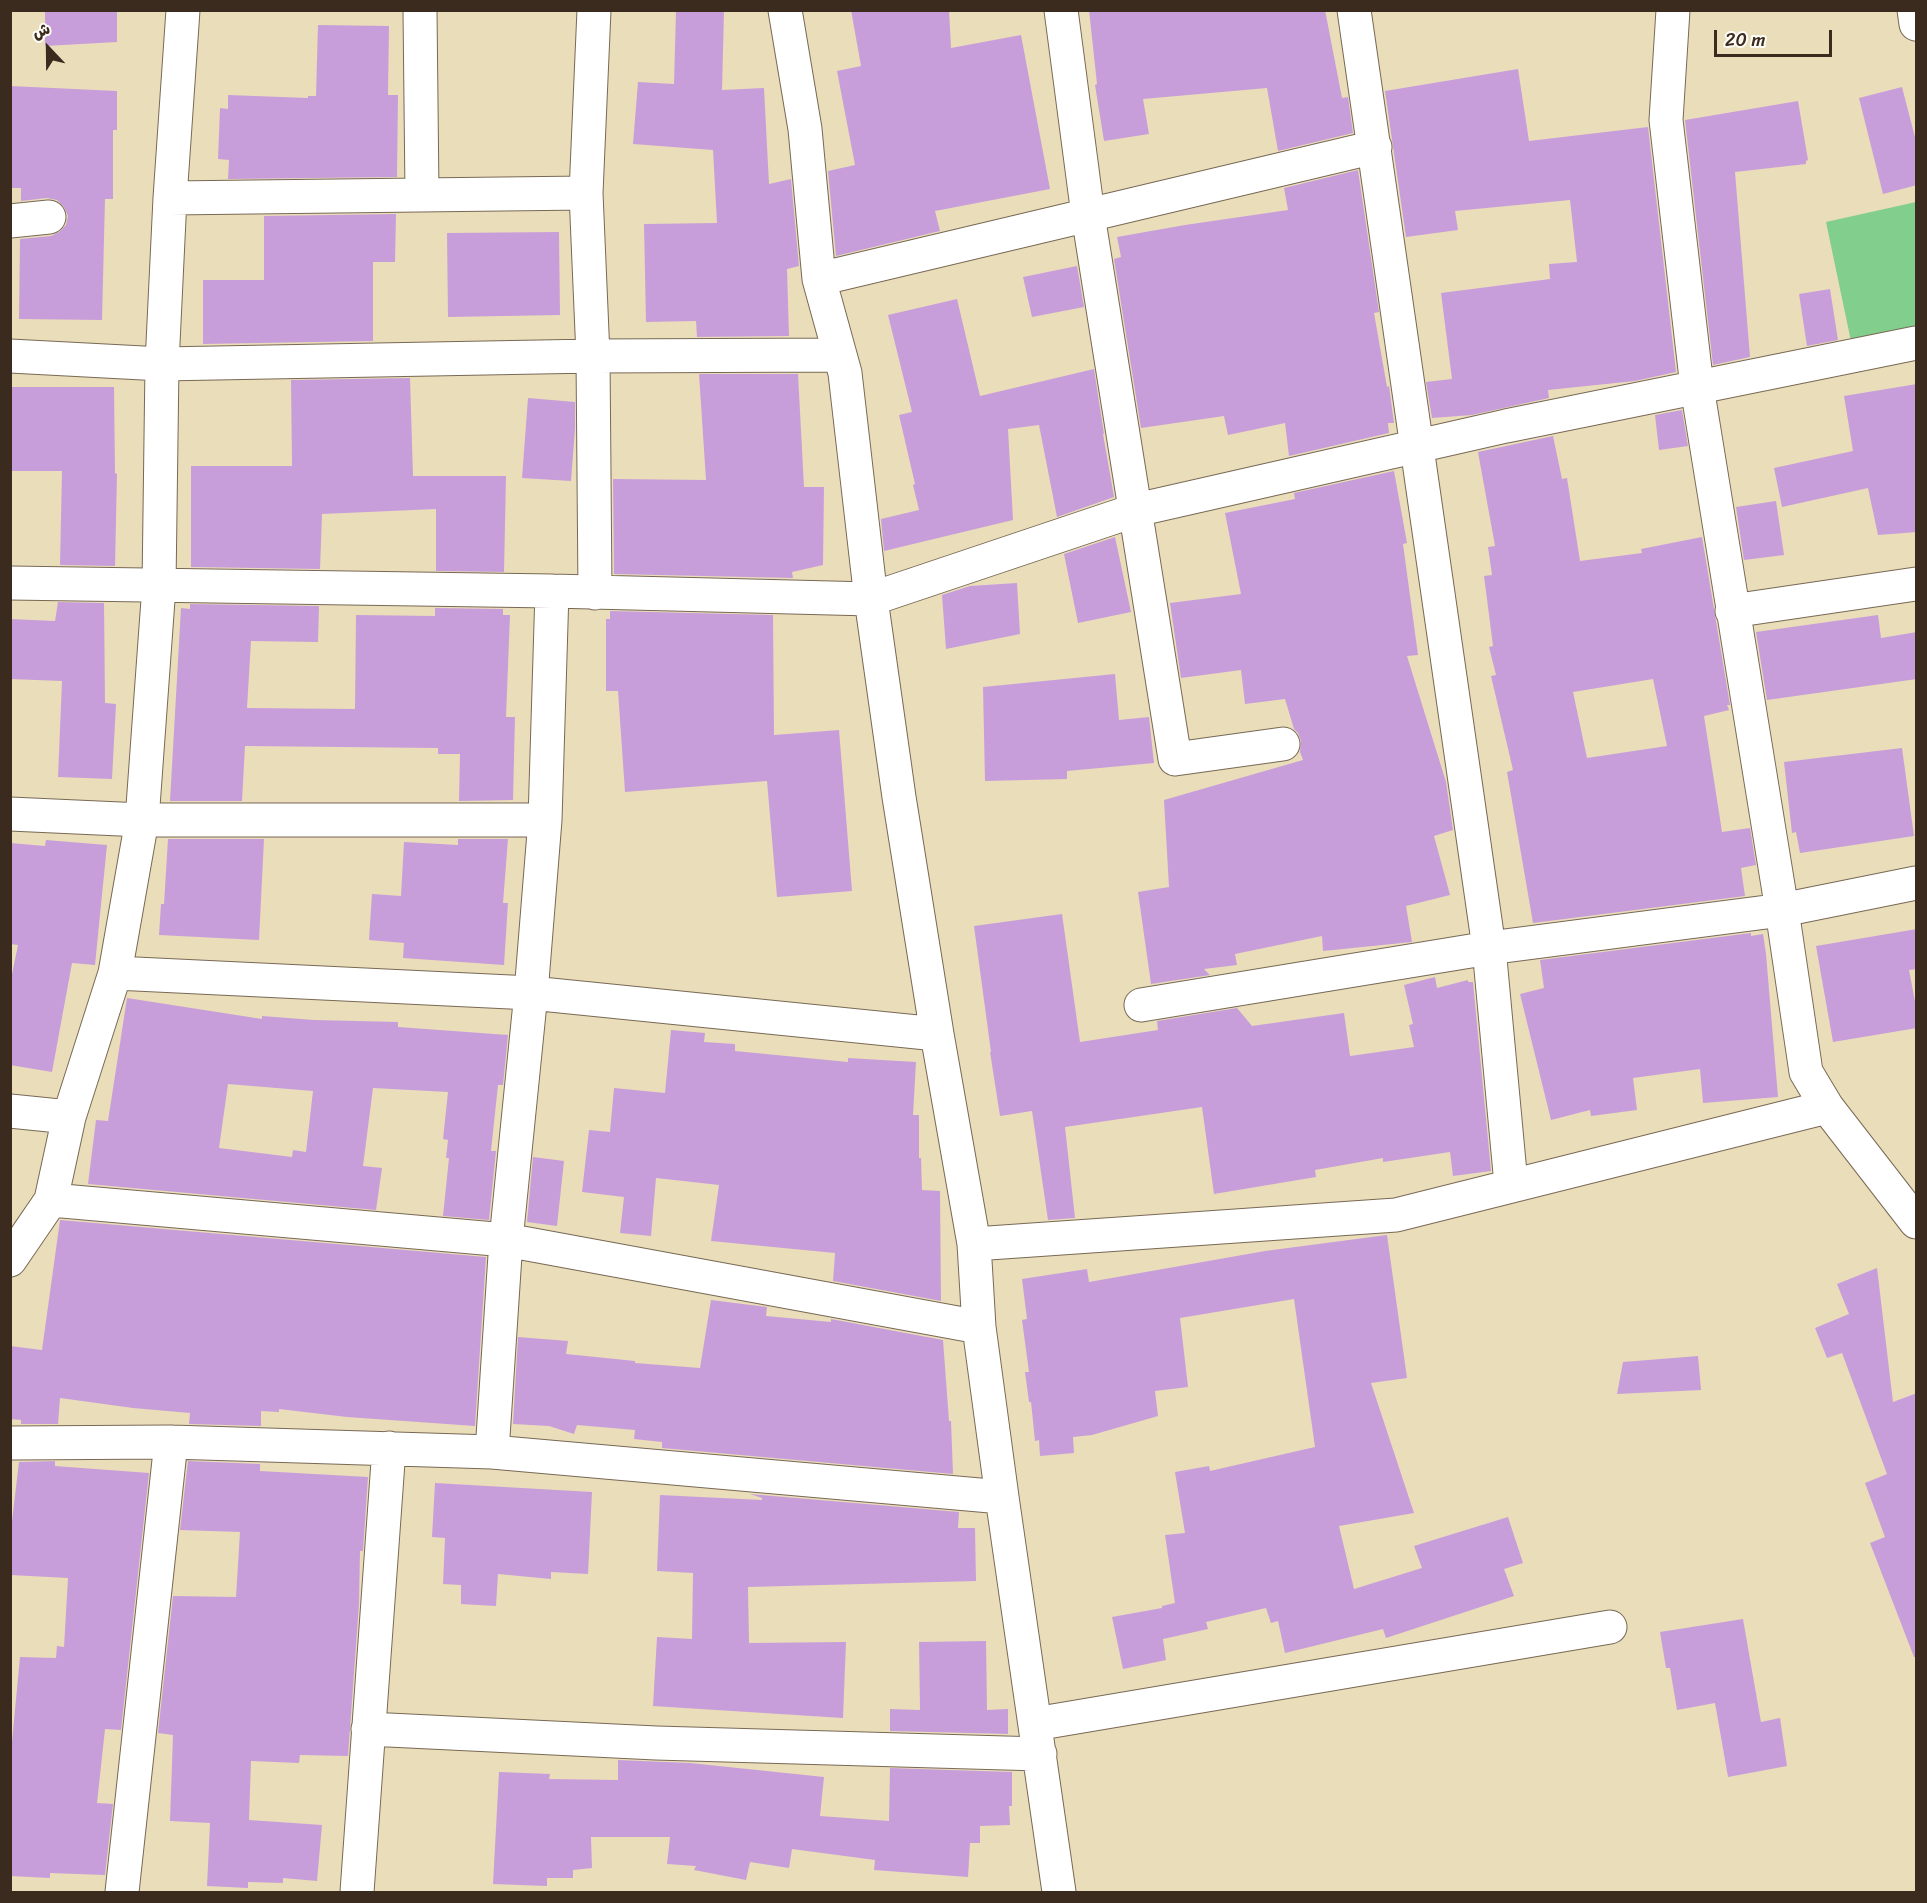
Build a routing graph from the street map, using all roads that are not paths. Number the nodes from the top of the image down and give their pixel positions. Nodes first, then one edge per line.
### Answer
1 (183, 10) edge
2 (420, 10) edge
3 (594, 10) edge
4 (785, 10) edge
5 (1061, 10) edge
6 (1354, 10) edge
7 (1673, 10) edge
8 (1914, 10) edge
9 (1917, 24) edge
10 (1375, 147) junction
11 (586, 193) junction
12 (422, 195) junction
13 (170, 198) junction
14 (1088, 215) junction
15 (49, 217) dead end
16 (10, 220) edge
17 (819, 279) junction
18 (1917, 343) edge
19 (839, 355) junction
20 (10, 356) edge
21 (593, 356) junction
22 (162, 364) junction
23 (1697, 387) junction
24 (1417, 446) junction
25 (1136, 510) junction
26 (10, 583) edge
27 (1917, 584) edge
28 (159, 586) junction
29 (552, 591) junction
30 (595, 593) junction
31 (872, 599) junction
32 (1732, 611) junction
33 (1283, 744) dead end
34 (10, 814) edge
35 (142, 820) junction
36 (545, 820) junction
37 (1917, 883) edge
38 (1782, 910) junction
39 (1489, 948) junction
40 (115, 973) junction
41 (531, 993) junction
42 (1141, 1005) dead end
43 (937, 1034) junction
44 (1827, 1107) junction
45 (10, 1111) edge
46 (69, 1116) junction
47 (1511, 1184) junction
48 (51, 1200) junction
49 (1917, 1222) edge
50 (506, 1240) junction
51 (974, 1244) junction
52 (10, 1260) edge
53 (979, 1327) junction
54 (171, 1442) junction
55 (10, 1443) edge
56 (389, 1448) junction
57 (492, 1452) junction
58 (1002, 1497) junction
59 (1610, 1627) dead end
60 (368, 1729) junction
61 (1037, 1739) junction
62 (122, 1893) edge
63 (357, 1893) edge
64 (1059, 1893) edge

1 - 13 street
2 - 12 street
3 - 11 street
4 - 17 street
5 - 14 street
6 - 10 street
7 - 23 street
8 - 9 street
10 - 14 street
10 - 24 street
11 - 12 street
11 - 21 street
12 - 13 street
13 - 22 street
14 - 17 street
14 - 25 street
15 - 16 street
17 - 19 street
18 - 23 street
19 - 21 street
19 - 31 street
20 - 22 street
21 - 22 street
21 - 30 street
22 - 28 street
23 - 24 street
23 - 32 street
24 - 25 street
24 - 39 street
25 - 31 street
25 - 33 street
26 - 28 street
27 - 32 street
28 - 29 street
28 - 35 street
29 - 30 street
29 - 36 street
30 - 31 street
31 - 43 street
32 - 38 street
34 - 35 street
35 - 36 street
35 - 40 street
36 - 41 street
37 - 38 street
38 - 39 street
38 - 44 street
39 - 42 street
39 - 47 street
40 - 41 street
40 - 46 street
41 - 43 street
41 - 50 street
43 - 51 street
44 - 47 street
44 - 49 street
45 - 46 street
46 - 48 street
47 - 51 street
48 - 50 street
48 - 52 street
50 - 53 street
50 - 57 street
51 - 53 street
53 - 58 street
54 - 55 street
54 - 56 street
54 - 62 street
56 - 57 street
56 - 60 street
57 - 58 street
58 - 61 street
59 - 61 street
60 - 61 street
60 - 63 street
61 - 64 street

